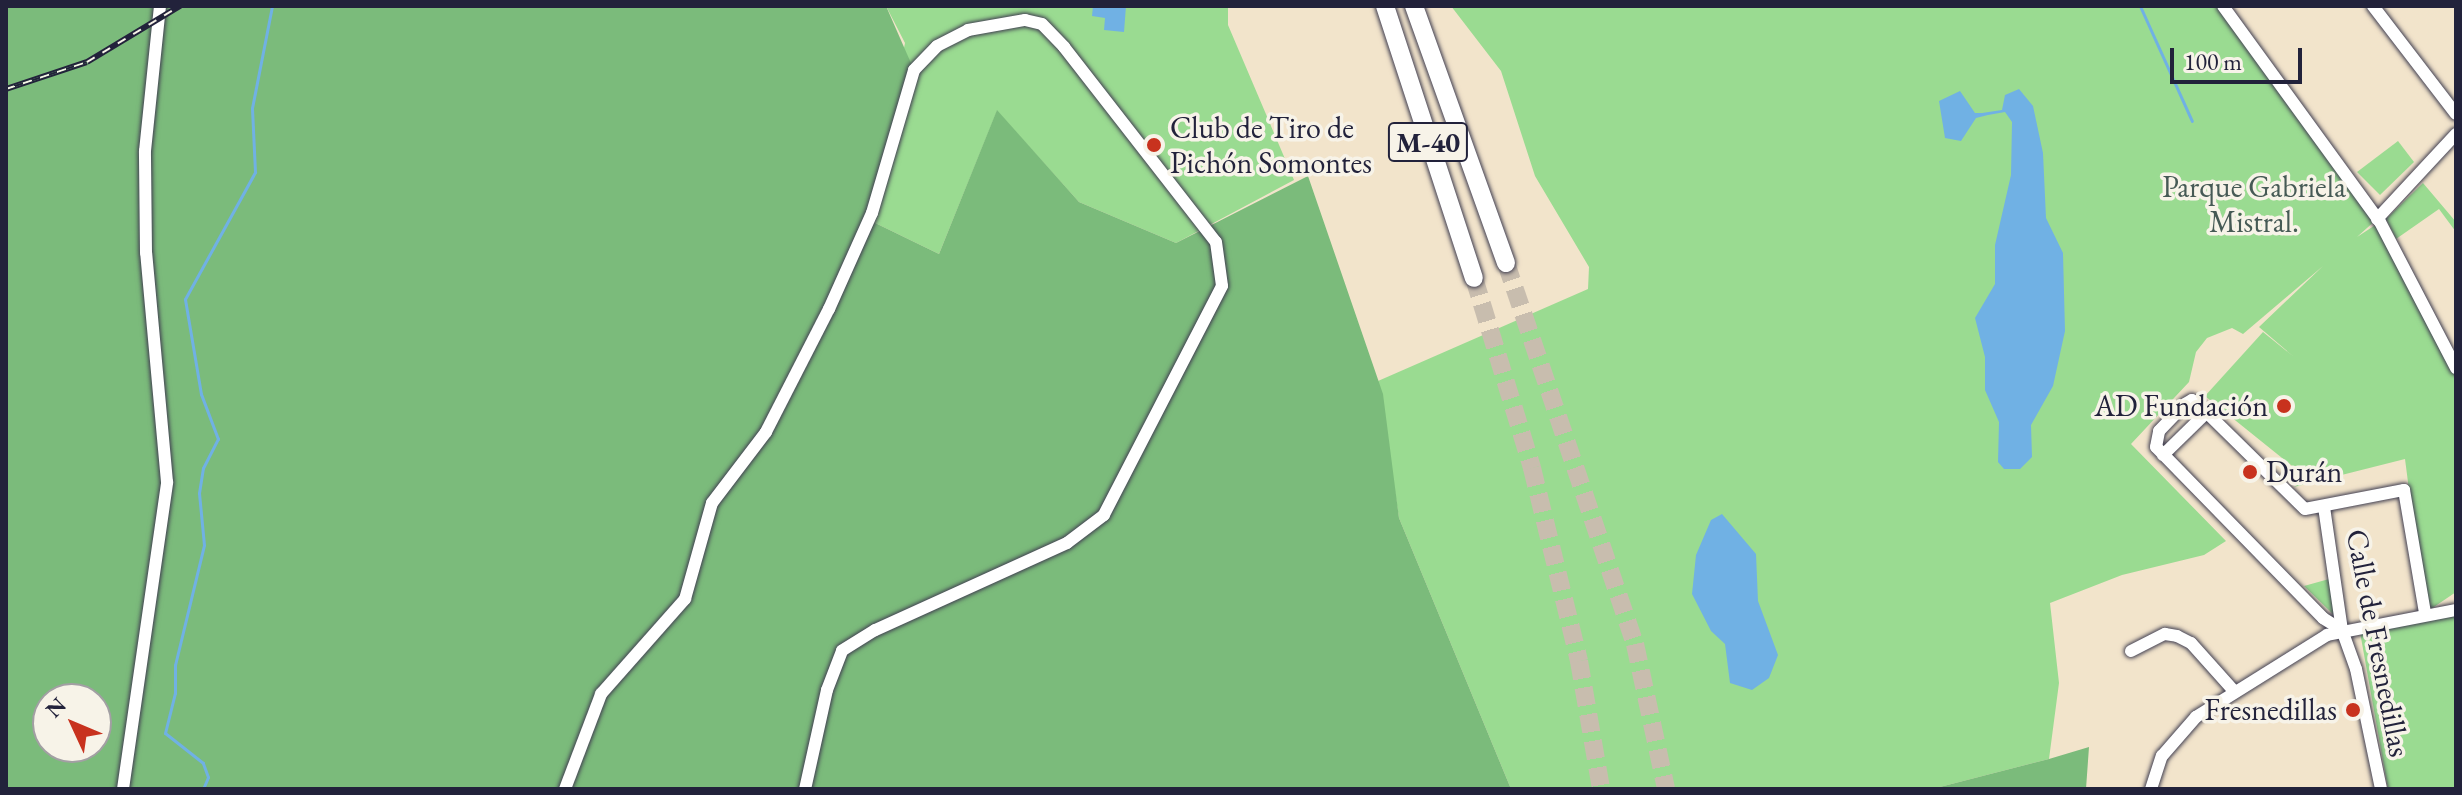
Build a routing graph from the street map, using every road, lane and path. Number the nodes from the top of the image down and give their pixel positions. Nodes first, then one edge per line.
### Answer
1 (160, 6) edge
2 (1385, 6) edge
3 (1414, 6) edge
4 (2223, 6) edge
5 (2373, 6) edge
6 (2456, 114) edge
7 (2456, 134) edge
8 (2377, 219) junction
9 (1506, 263) tunnel mouth
10 (1474, 278) tunnel mouth
11 (2456, 368) edge
12 (2206, 413) junction
13 (2163, 455) junction
14 (2324, 507) junction
15 (2456, 599) edge
16 (2456, 610) edge
17 (2429, 612) junction
18 (2342, 630) junction
19 (2131, 651) dead end
20 (2234, 691) junction
21 (123, 789) edge
22 (565, 789) edge
23 (805, 789) edge
24 (2151, 789) edge
25 (2381, 789) edge

1 - 21 street
2 - 10 highway, M-40
3 - 9 highway, M-40
4 - 8 street
5 - 6 street
7 - 8 street
8 - 11 street
12 - 13 street
12 - 13 street
12 - 14 street
13 - 18 street
14 - 17 street
14 - 18 street, Calle de Fresnedillas
15 - 17 street
16 - 17 street
17 - 18 street
18 - 20 street
18 - 25 street, Calle de Fresnedillas
19 - 20 street
20 - 24 street
22 - 23 street

